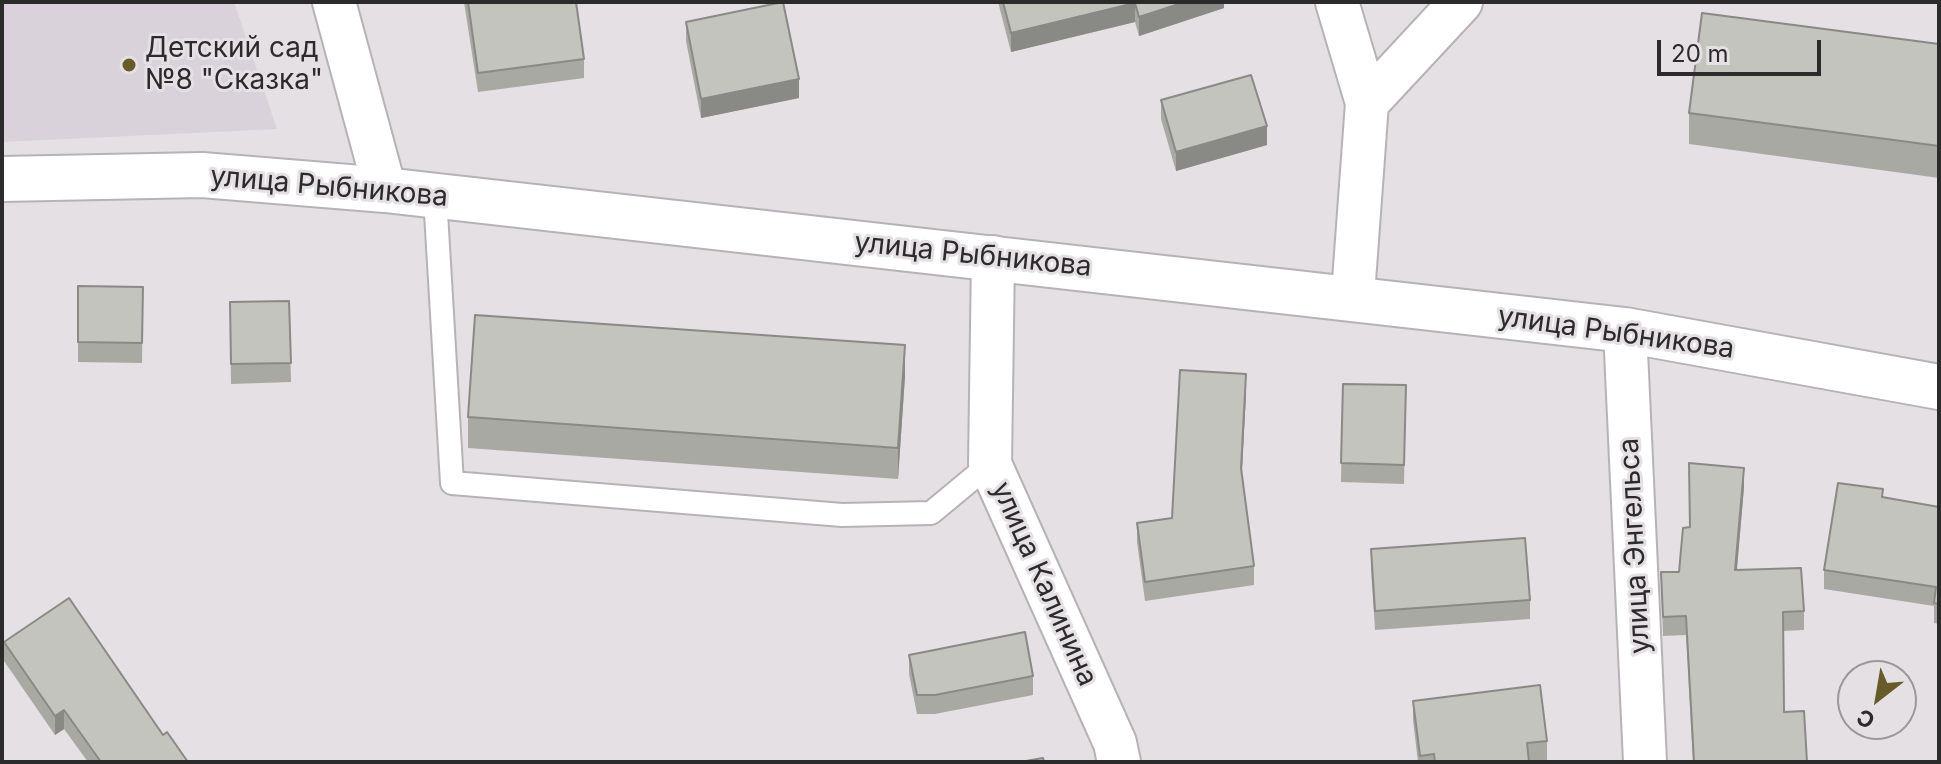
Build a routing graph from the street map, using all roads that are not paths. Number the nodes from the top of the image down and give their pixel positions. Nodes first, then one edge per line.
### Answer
1 (334, 2) edge
2 (1337, 2) edge
3 (1461, 2) edge
4 (1367, 103) junction
5 (2, 179) edge
6 (385, 190) junction
7 (435, 196) junction
8 (993, 257) junction
9 (1350, 297) junction
10 (1625, 330) junction
11 (1939, 387) edge
12 (990, 464) junction
13 (1119, 762) edge
14 (1645, 762) edge

1 - 6 street
2 - 4 street
3 - 4 street
4 - 9 street
5 - 6 street, улица Рыбникова
6 - 7 street, улица Рыбникова
7 - 8 street, улица Рыбникова
7 - 12 lane
8 - 9 street, улица Рыбникова
8 - 12 street, улица Калинина
9 - 10 street, улица Рыбникова
10 - 11 street, улица Рыбникова
10 - 14 street, улица Энгельса
12 - 13 street, улица Калинина

